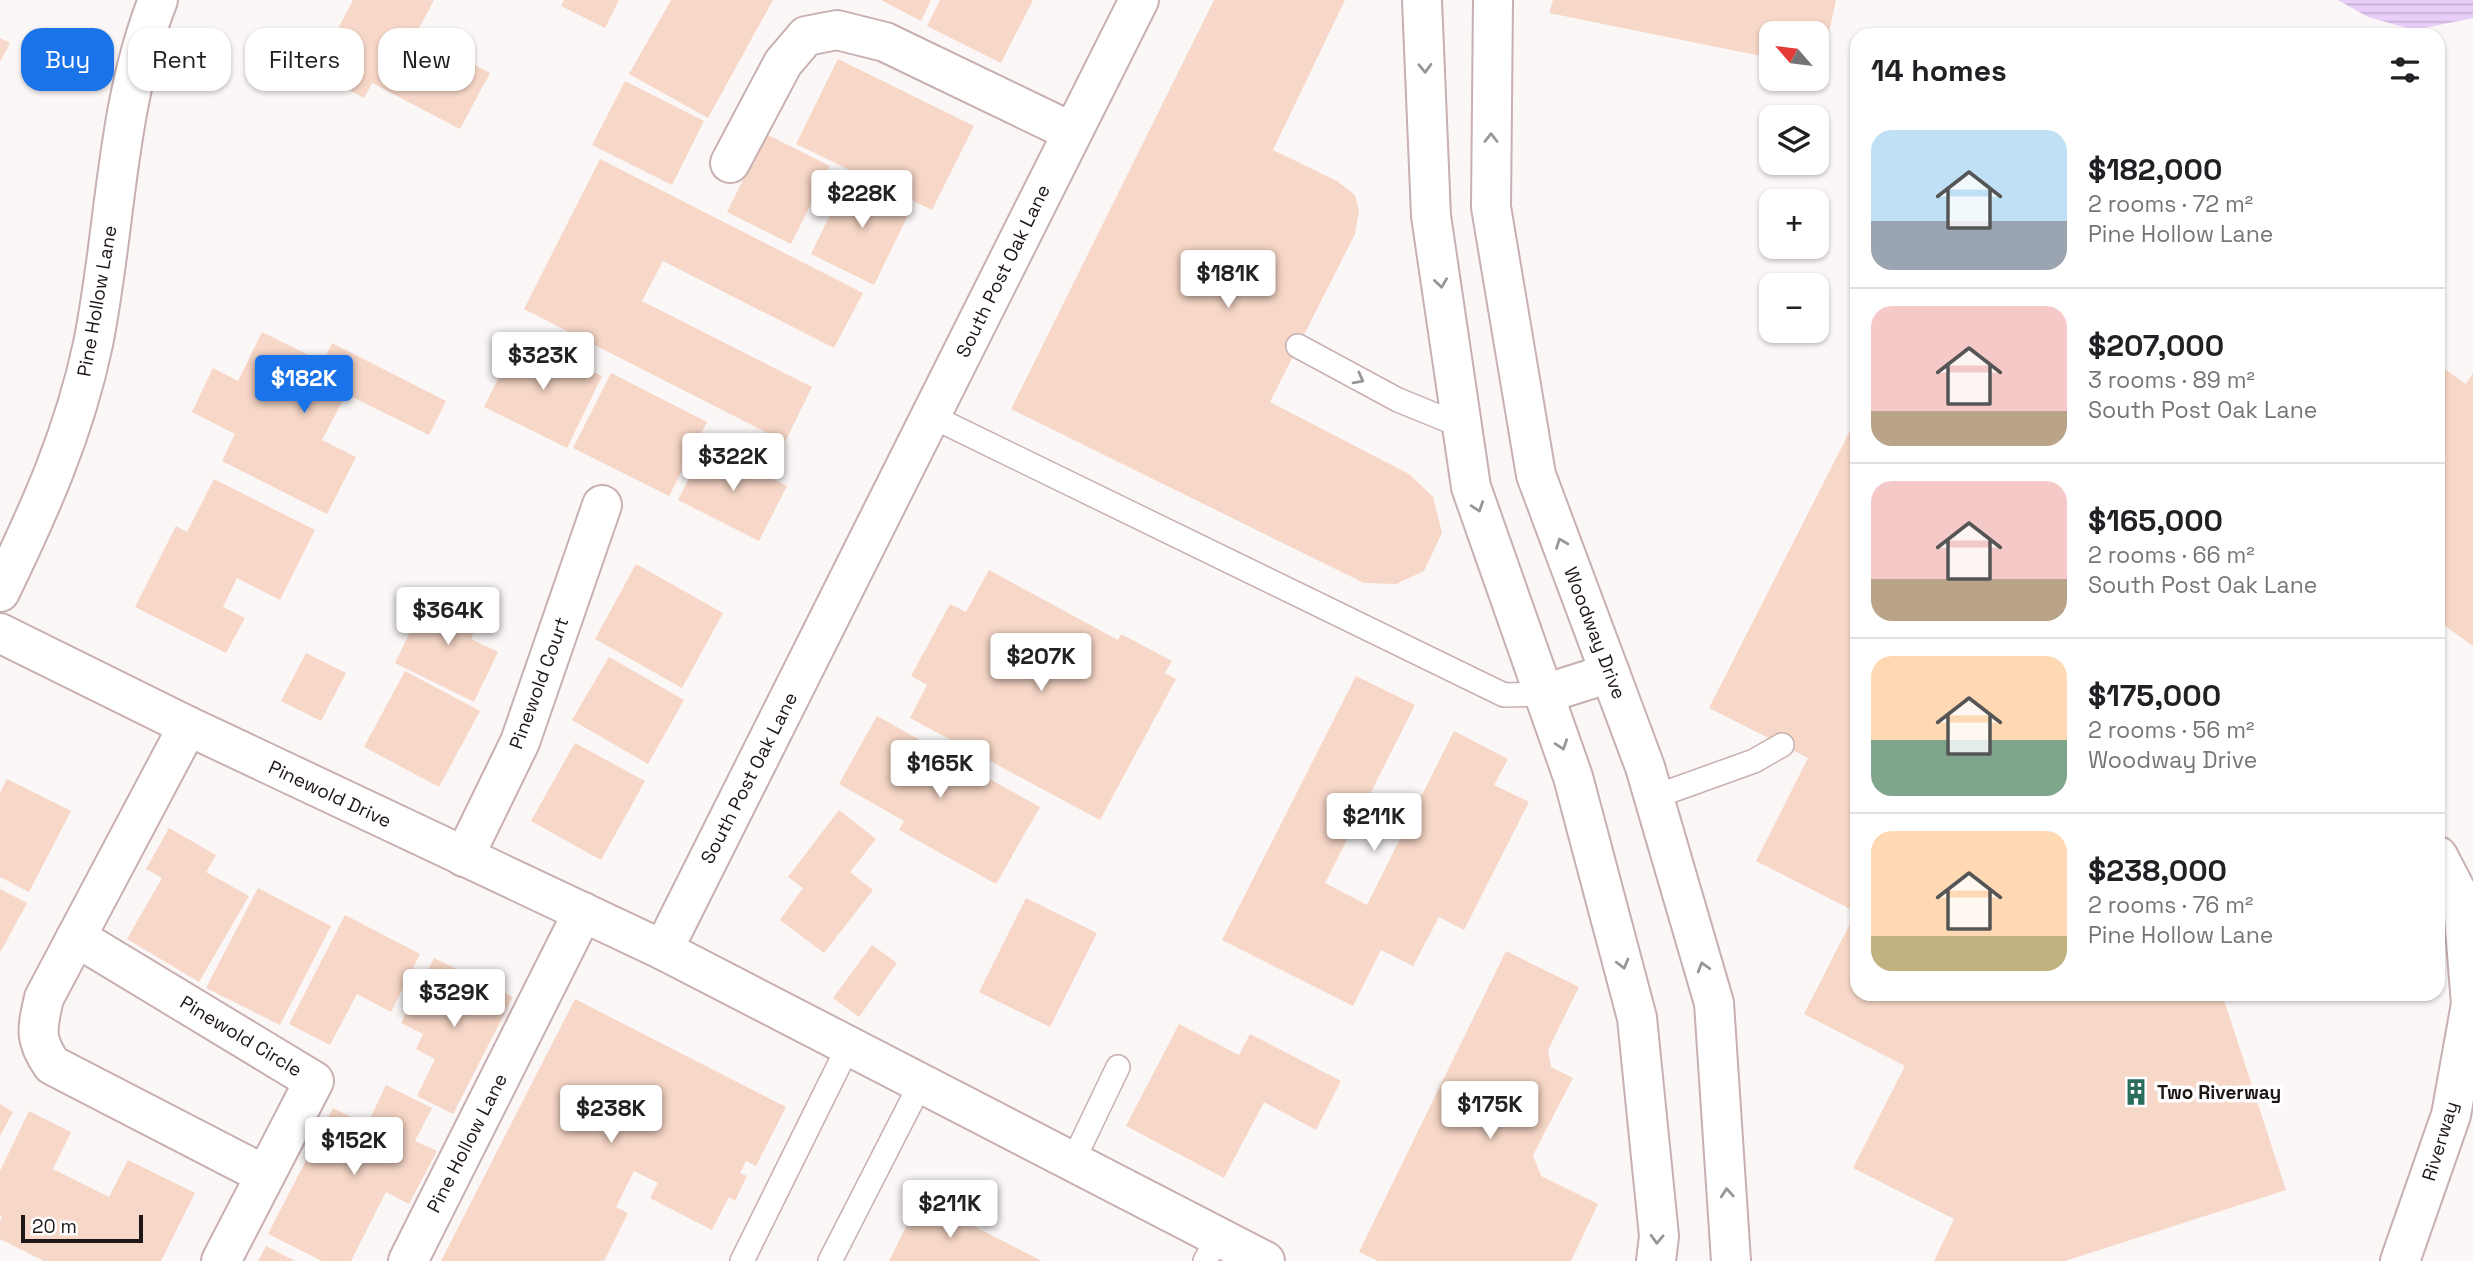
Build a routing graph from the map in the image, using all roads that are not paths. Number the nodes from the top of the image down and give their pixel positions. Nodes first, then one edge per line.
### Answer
1 (158, 0) edge
2 (1139, 0) edge
3 (1422, 0) edge
4 (1493, 0) edge
5 (1072, 132) junction
6 (730, 163) dead end
7 (1491, 207) junction
8 (1431, 216) junction
9 (1298, 346) dead end
10 (931, 416) junction
11 (1462, 426) junction
12 (602, 505) dead end
13 (0, 592) edge
14 (0, 633) edge
15 (1610, 673) junction
16 (1544, 694) junction
17 (188, 726) junction
18 (1782, 745) dead end
19 (1654, 797) junction
20 (464, 857) junction
21 (2445, 869) edge
22 (583, 912) junction
23 (76, 937) junction
24 (663, 950) junction
25 (2472, 1004) edge
26 (849, 1045) junction
27 (1118, 1067) dead end
28 (921, 1083) junction
29 (1073, 1161) junction
30 (265, 1175) junction
31 (1211, 1249) edge
32 (221, 1261) edge
33 (408, 1261) edge
34 (742, 1261) edge
35 (831, 1261) edge
36 (1265, 1261) edge
37 (1656, 1261) edge
38 (1731, 1261) edge
39 (2400, 1261) edge

1 - 13 street, Pine Hollow Lane
2 - 5 street, South Post Oak Lane
3 -> 8 street
7 -> 4 street, Woodway Drive
5 - 6 street
5 - 10 street, South Post Oak Lane
7 - 8 street
15 -> 7 street, Woodway Drive
8 -> 11 street
9 -> 11 lane
10 - 16 lane
10 - 24 street, South Post Oak Lane
11 -> 16 street
12 - 20 street, Pinewold Court
14 - 17 street, Pinewold Drive
15 - 16 street
15 - 19 street, Woodway Drive
16 -> 37 street
17 - 20 street, Pinewold Drive
17 - 23 street
18 - 19 lane
38 -> 19 street, Woodway Drive
20 - 22 street, Pinewold Drive
21 - 25 street, Riverway
22 - 24 street, Pinewold Drive
22 - 33 street, Pine Hollow Lane
23 - 30 street
23 - 30 street, Pinewold Circle
24 - 26 street
25 - 39 street, Riverway
26 - 28 street
26 - 34 lane
27 - 29 lane
28 - 29 street
28 - 35 lane
29 - 31 street
30 - 32 street, Pinewold Circle
31 - 36 street

